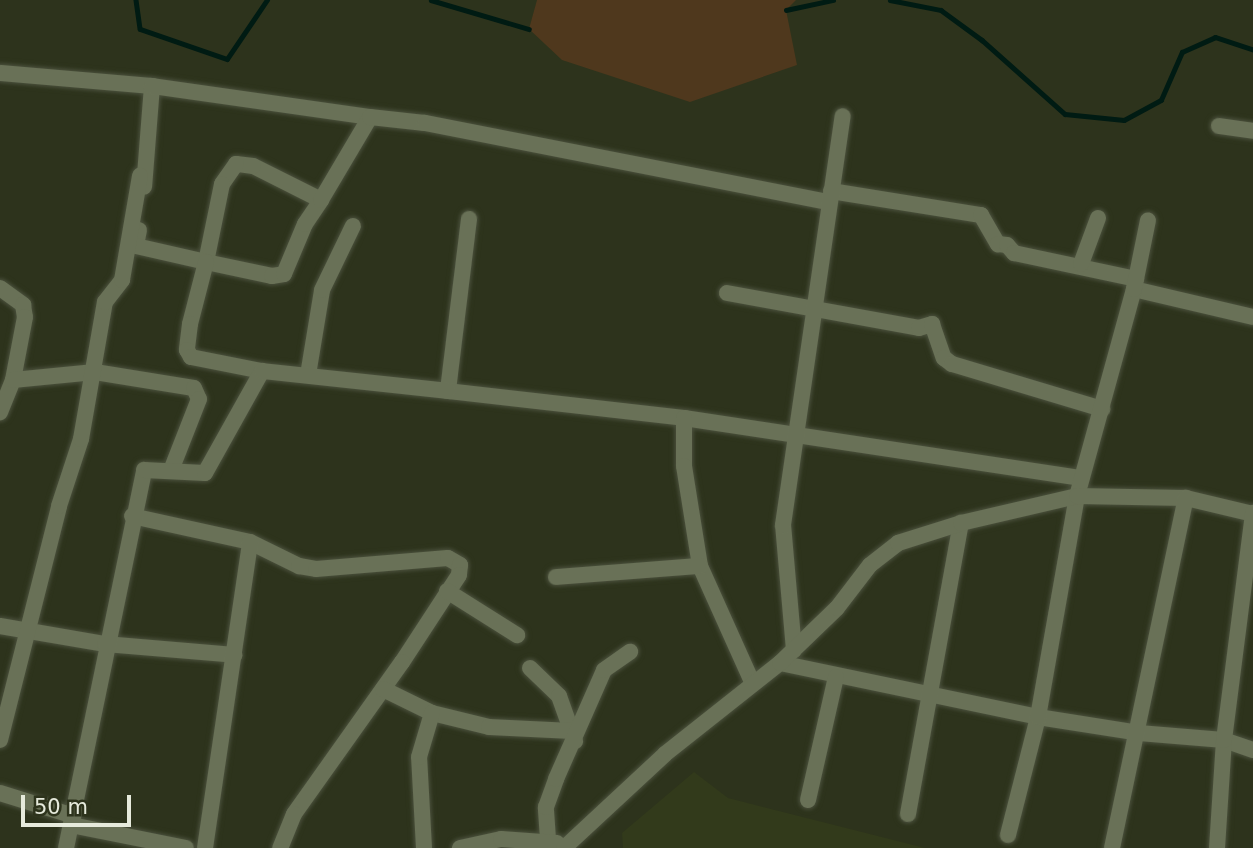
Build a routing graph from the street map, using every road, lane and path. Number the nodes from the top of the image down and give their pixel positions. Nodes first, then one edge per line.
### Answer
1 (0, 73) edge
2 (152, 86) junction
3 (843, 116) dead end
4 (370, 117) junction
5 (1219, 125) dead end
6 (1253, 131) edge
7 (140, 176) dead end
8 (830, 197) junction
9 (321, 200) junction
10 (1098, 218) dead end
11 (469, 219) dead end
12 (1148, 220) dead end
13 (353, 226) dead end
14 (206, 262) junction
15 (1081, 264) junction
16 (1135, 284) junction
17 (0, 288) edge
18 (727, 293) dead end
19 (817, 308) junction
20 (1253, 317) edge
21 (262, 371) junction
22 (95, 372) junction
23 (308, 375) junction
24 (13, 380) junction
25 (448, 391) junction
26 (1102, 410) junction
27 (0, 413) edge
28 (684, 418) junction
29 (795, 433) junction
30 (172, 468) junction
31 (1082, 478) junction
32 (1077, 496) junction
33 (1186, 498) junction
34 (1253, 513) edge
35 (132, 516) junction
36 (961, 523) junction
37 (1252, 533) edge
38 (250, 542) junction
39 (699, 566) junction
40 (556, 577) dead end
41 (447, 591) junction
42 (0, 626) edge
43 (26, 632) junction
44 (517, 635) dead end
45 (105, 644) junction
46 (794, 650) junction
47 (630, 652) dead end
48 (235, 655) junction
49 (780, 663) junction
50 (530, 668) dead end
51 (836, 677) junction
52 (753, 684) junction
53 (383, 689) junction
54 (931, 696) junction
55 (432, 713) junction
56 (1038, 717) junction
57 (1139, 733) junction
58 (573, 736) junction
59 (0, 740) edge
60 (1224, 740) junction
61 (1253, 750) edge
62 (0, 793) edge
63 (808, 800) dead end
64 (908, 814) dead end
65 (73, 821) junction
66 (1008, 835) dead end
67 (548, 839) junction
68 (565, 847) edge
69 (66, 848) edge
70 (186, 848) edge
71 (205, 848) edge
72 (281, 848) edge
73 (424, 848) edge
74 (460, 848) edge
75 (1112, 848) edge
76 (1217, 848) edge

1 - 2 street
2 - 4 street
2 - 14 street
3 - 8 street
4 - 8 street
4 - 9 street
5 - 6 street
7 - 22 street
8 - 15 street
8 - 19 street
9 - 14 street
9 - 14 street
10 - 15 street
11 - 25 street
12 - 16 street
13 - 23 street
14 - 21 street
15 - 16 street
16 - 20 street
16 - 26 street
17 - 24 street
18 - 19 street
19 - 26 street
19 - 29 street
21 - 23 street
21 - 30 street
22 - 24 street
22 - 30 street
22 - 43 street
23 - 25 street
24 - 27 street
25 - 28 street
26 - 31 street
28 - 29 street
28 - 39 street
29 - 31 street
29 - 46 street
30 - 35 street
31 - 32 street
32 - 33 street
32 - 36 street
32 - 56 street
33 - 34 street
33 - 57 street
34 - 37 street
35 - 38 street
35 - 45 street
36 - 46 street
36 - 54 street
37 - 60 street
38 - 41 street
38 - 48 street
39 - 40 street
39 - 52 street
41 - 44 street
41 - 53 street
42 - 43 street
43 - 45 street
43 - 59 street
45 - 48 street
45 - 65 street
46 - 49 street
47 - 58 street
48 - 71 street
49 - 51 street
49 - 52 street
50 - 58 street
51 - 54 street
51 - 63 street
52 - 68 street
53 - 55 street
53 - 72 street
54 - 56 street
54 - 64 street
55 - 58 street
55 - 73 street
56 - 57 street
56 - 66 street
57 - 60 street
57 - 75 street
58 - 67 street
60 - 61 street
60 - 76 street
62 - 65 street
65 - 69 street
65 - 70 street
67 - 68 street
67 - 74 street

